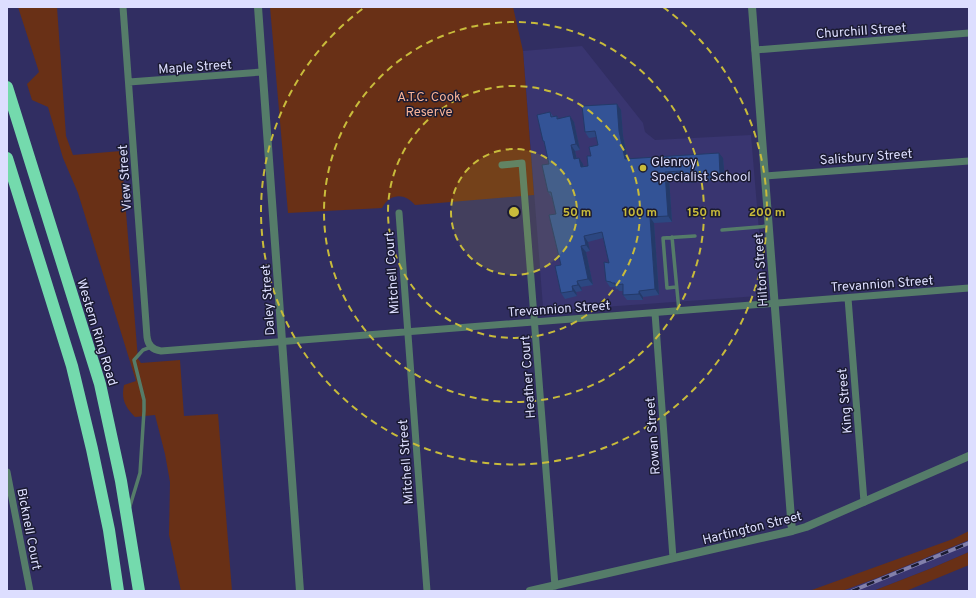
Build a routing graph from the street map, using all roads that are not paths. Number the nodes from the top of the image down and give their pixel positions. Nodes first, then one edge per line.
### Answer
1 (123, 7) edge
2 (258, 7) edge
3 (752, 7) edge
4 (969, 33) edge
5 (755, 50) junction
6 (262, 72) junction
7 (129, 82) junction
8 (7, 87) edge
9 (7, 158) edge
10 (969, 161) edge
11 (502, 165) dead end
12 (765, 176) junction
13 (399, 213) dead end
14 (769, 226) junction
15 (722, 230) dead end
16 (695, 236) dead end
17 (672, 237) junction
18 (676, 288) junction
19 (969, 288) edge
20 (848, 298) junction
21 (774, 303) junction
22 (679, 311) junction
23 (655, 313) junction
24 (534, 322) junction
25 (408, 332) junction
26 (282, 342) junction
27 (151, 347) junction
28 (969, 456) edge
29 (7, 472) edge
30 (8, 487) edge
31 (864, 502) junction
32 (128, 514) junction
33 (792, 531) junction
34 (673, 558) junction
35 (555, 586) junction
36 (30, 591) edge
37 (118, 591) edge
38 (139, 591) edge
39 (300, 591) edge
40 (427, 591) edge
41 (530, 591) edge

1 - 7 street, View Street
2 - 6 street, Daley Street
3 - 5 street, Hilton Street
4 - 5 street, Churchill Street
5 - 12 street, Hilton Street
6 - 7 street, Maple Street
6 - 26 street, Daley Street
7 - 27 street, View Street
8 - 32 highway, Western Ring Road
9 - 37 highway
10 - 12 street, Salisbury Street
11 - 24 street, Heather Court
12 - 14 street, Hilton Street
13 - 25 street, Mitchell Court
14 - 15 lane
14 - 21 street, Hilton Street
16 - 17 lane
17 - 18 lane
17 - 18 lane
18 - 22 lane
19 - 20 street, Trevannion Street
20 - 21 street, Trevannion Street
20 - 31 street, King Street
21 - 22 street, Trevannion Street
21 - 33 street, Hilton Street
22 - 23 street, Trevannion Street
23 - 24 street, Trevannion Street
23 - 34 street, Rowan Street
24 - 25 street, Trevannion Street
24 - 35 street, Heather Court
25 - 26 street, Trevannion Street
25 - 40 street, Mitchell Street
26 - 27 street, Trevannion Street
26 - 39 street, Daley Street
27 - 32 lane
28 - 31 street, Hartington Street
29 - 30 street, Bicknell Court
30 - 36 street, Bicknell Court
31 - 33 street, Hartington Street
32 - 38 highway, Western Ring Road
33 - 34 street, Hartington Street
34 - 35 street, Hartington Street
35 - 41 street, Hartington Street

